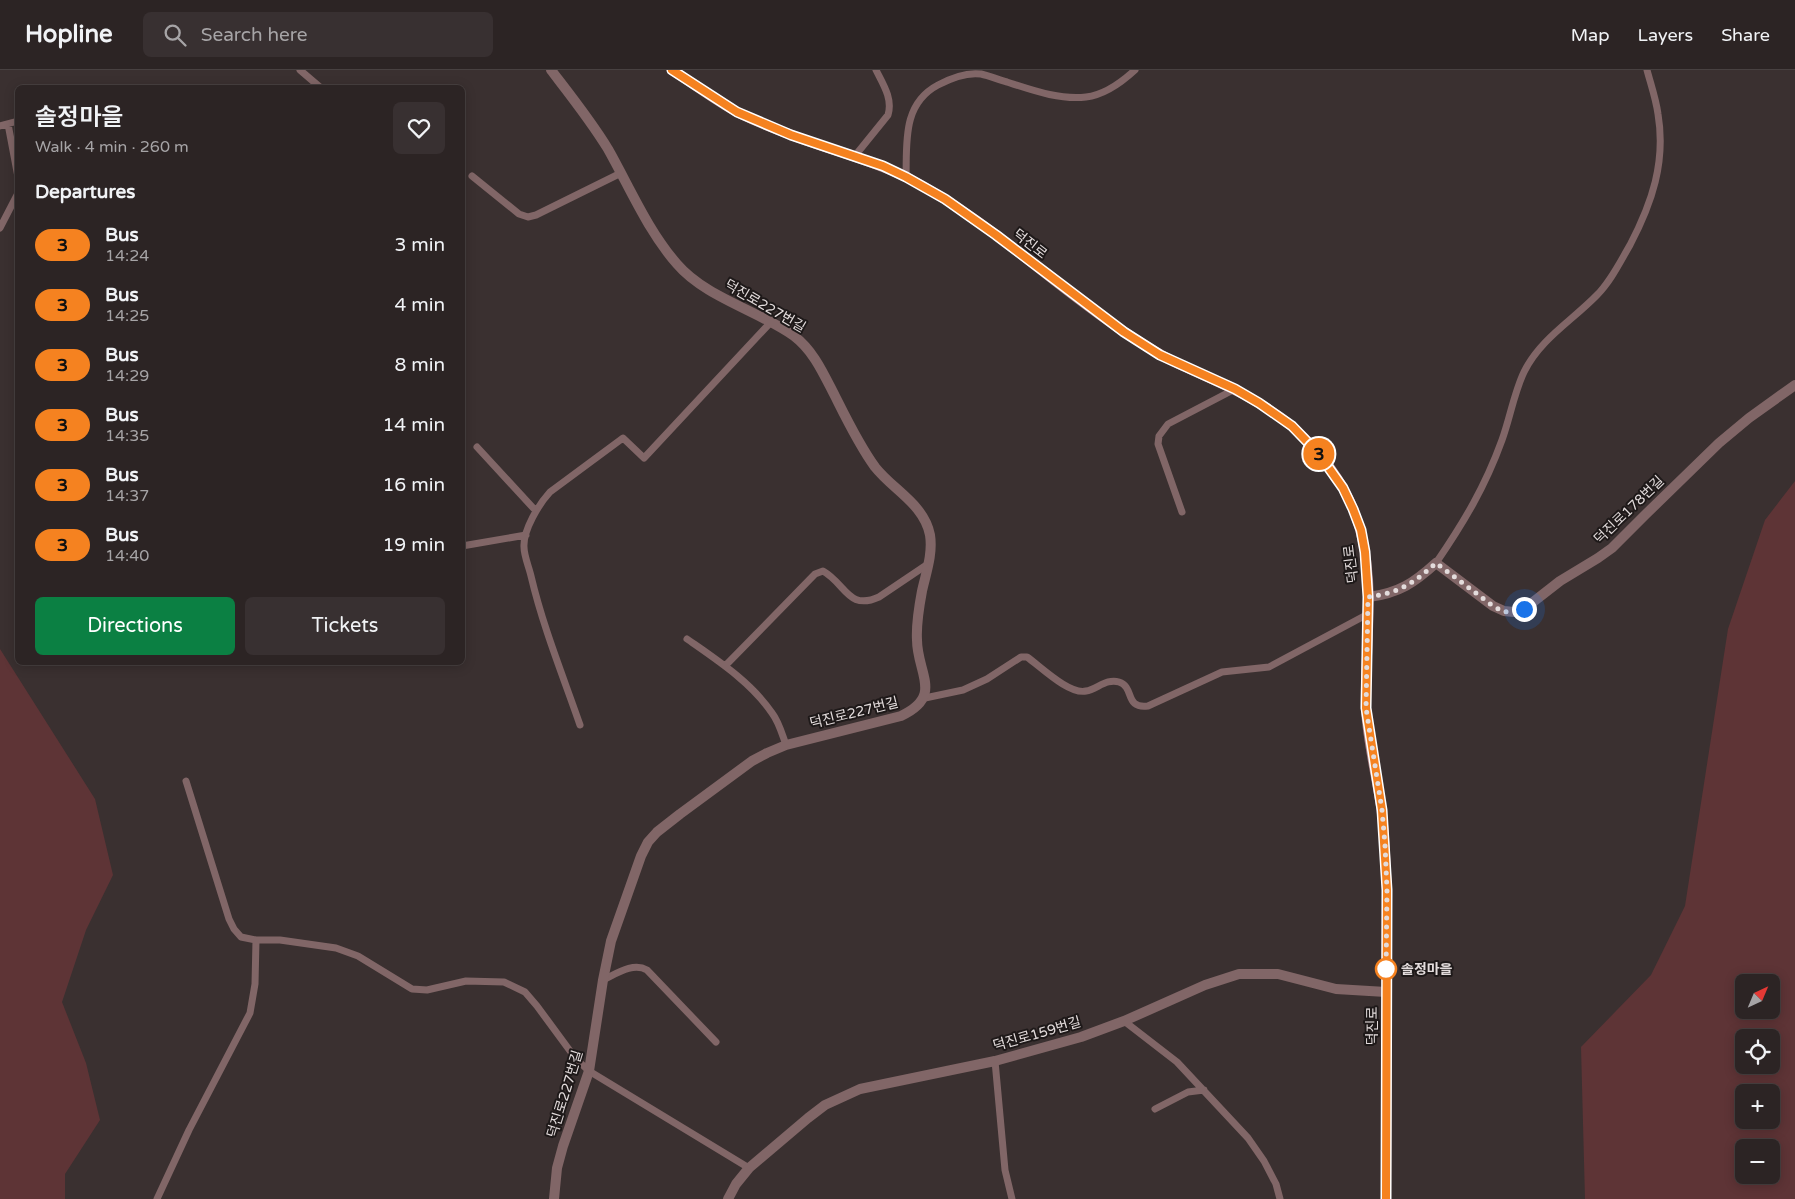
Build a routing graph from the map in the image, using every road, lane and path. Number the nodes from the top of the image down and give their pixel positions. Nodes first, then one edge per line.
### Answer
1 (300, 70) edge
2 (551, 70) edge
3 (672, 70) edge
4 (876, 70) edge
5 (1135, 70) edge
6 (1648, 70) edge
7 (318, 85) edge
8 (15, 122) edge
9 (8, 124) junction
10 (0, 126) edge
11 (854, 156) junction
12 (15, 161) edge
13 (621, 173) junction
14 (472, 176) dead end
15 (906, 177) junction
16 (15, 199) edge
17 (0, 228) edge
18 (770, 323) junction
19 (1795, 385) edge
20 (1235, 389) junction
21 (477, 447) dead end
22 (536, 512) junction
23 (1182, 512) dead end
24 (526, 535) junction
25 (465, 545) edge
26 (1436, 563) junction
27 (928, 564) junction
28 (1368, 597) junction
29 (1368, 614) junction
30 (687, 640) dead end
31 (726, 666) junction
32 (925, 698) junction
33 (580, 725) dead end
34 (786, 745) junction
35 (186, 781) dead end
36 (256, 940) junction
37 (602, 980) junction
38 (1386, 992) junction
39 (1124, 1021) junction
40 (716, 1042) dead end
41 (995, 1061) junction
42 (590, 1071) junction
43 (1204, 1090) junction
44 (1155, 1109) dead end
45 (749, 1168) junction
46 (157, 1199) edge
47 (554, 1199) edge
48 (728, 1199) edge
49 (1012, 1199) edge
50 (1280, 1199) edge
51 (1386, 1199) edge

1 - 7 lane
2 - 13 street, 덕진로227번길
3 - 11 street, 덕진로
4 - 11 lane
5 - 15 lane
6 - 26 lane
8 - 9 lane
9 - 10 lane
9 - 12 lane
11 - 15 street, 덕진로
13 - 14 lane
13 - 18 street, 덕진로227번길
15 - 20 street, 덕진로
16 - 17 lane
18 - 22 lane
18 - 27 street, 덕진로227번길
19 - 26 street, 덕진로178번길
20 - 23 lane
20 - 28 street, 덕진로
21 - 22 lane
22 - 24 lane
24 - 25 lane
24 - 33 lane
26 - 28 street
27 - 31 lane
27 - 32 street, 덕진로227번길
28 - 29 street, 덕진로
29 - 32 lane
29 - 38 street, 덕진로
30 - 31 lane
31 - 34 lane
32 - 34 street, 덕진로227번길
34 - 37 street, 덕진로227번길
35 - 36 lane
36 - 42 lane
36 - 46 lane
37 - 40 lane
37 - 42 street, 덕진로227번길
38 - 39 street, 덕진로159번길
38 - 51 street, 덕진로
39 - 41 street, 덕진로159번길
39 - 43 lane
41 - 45 street, 덕진로159번길
41 - 49 lane
42 - 45 lane
42 - 47 street, 덕진로227번길
43 - 44 lane
43 - 50 lane
45 - 48 street, 덕진로159번길

